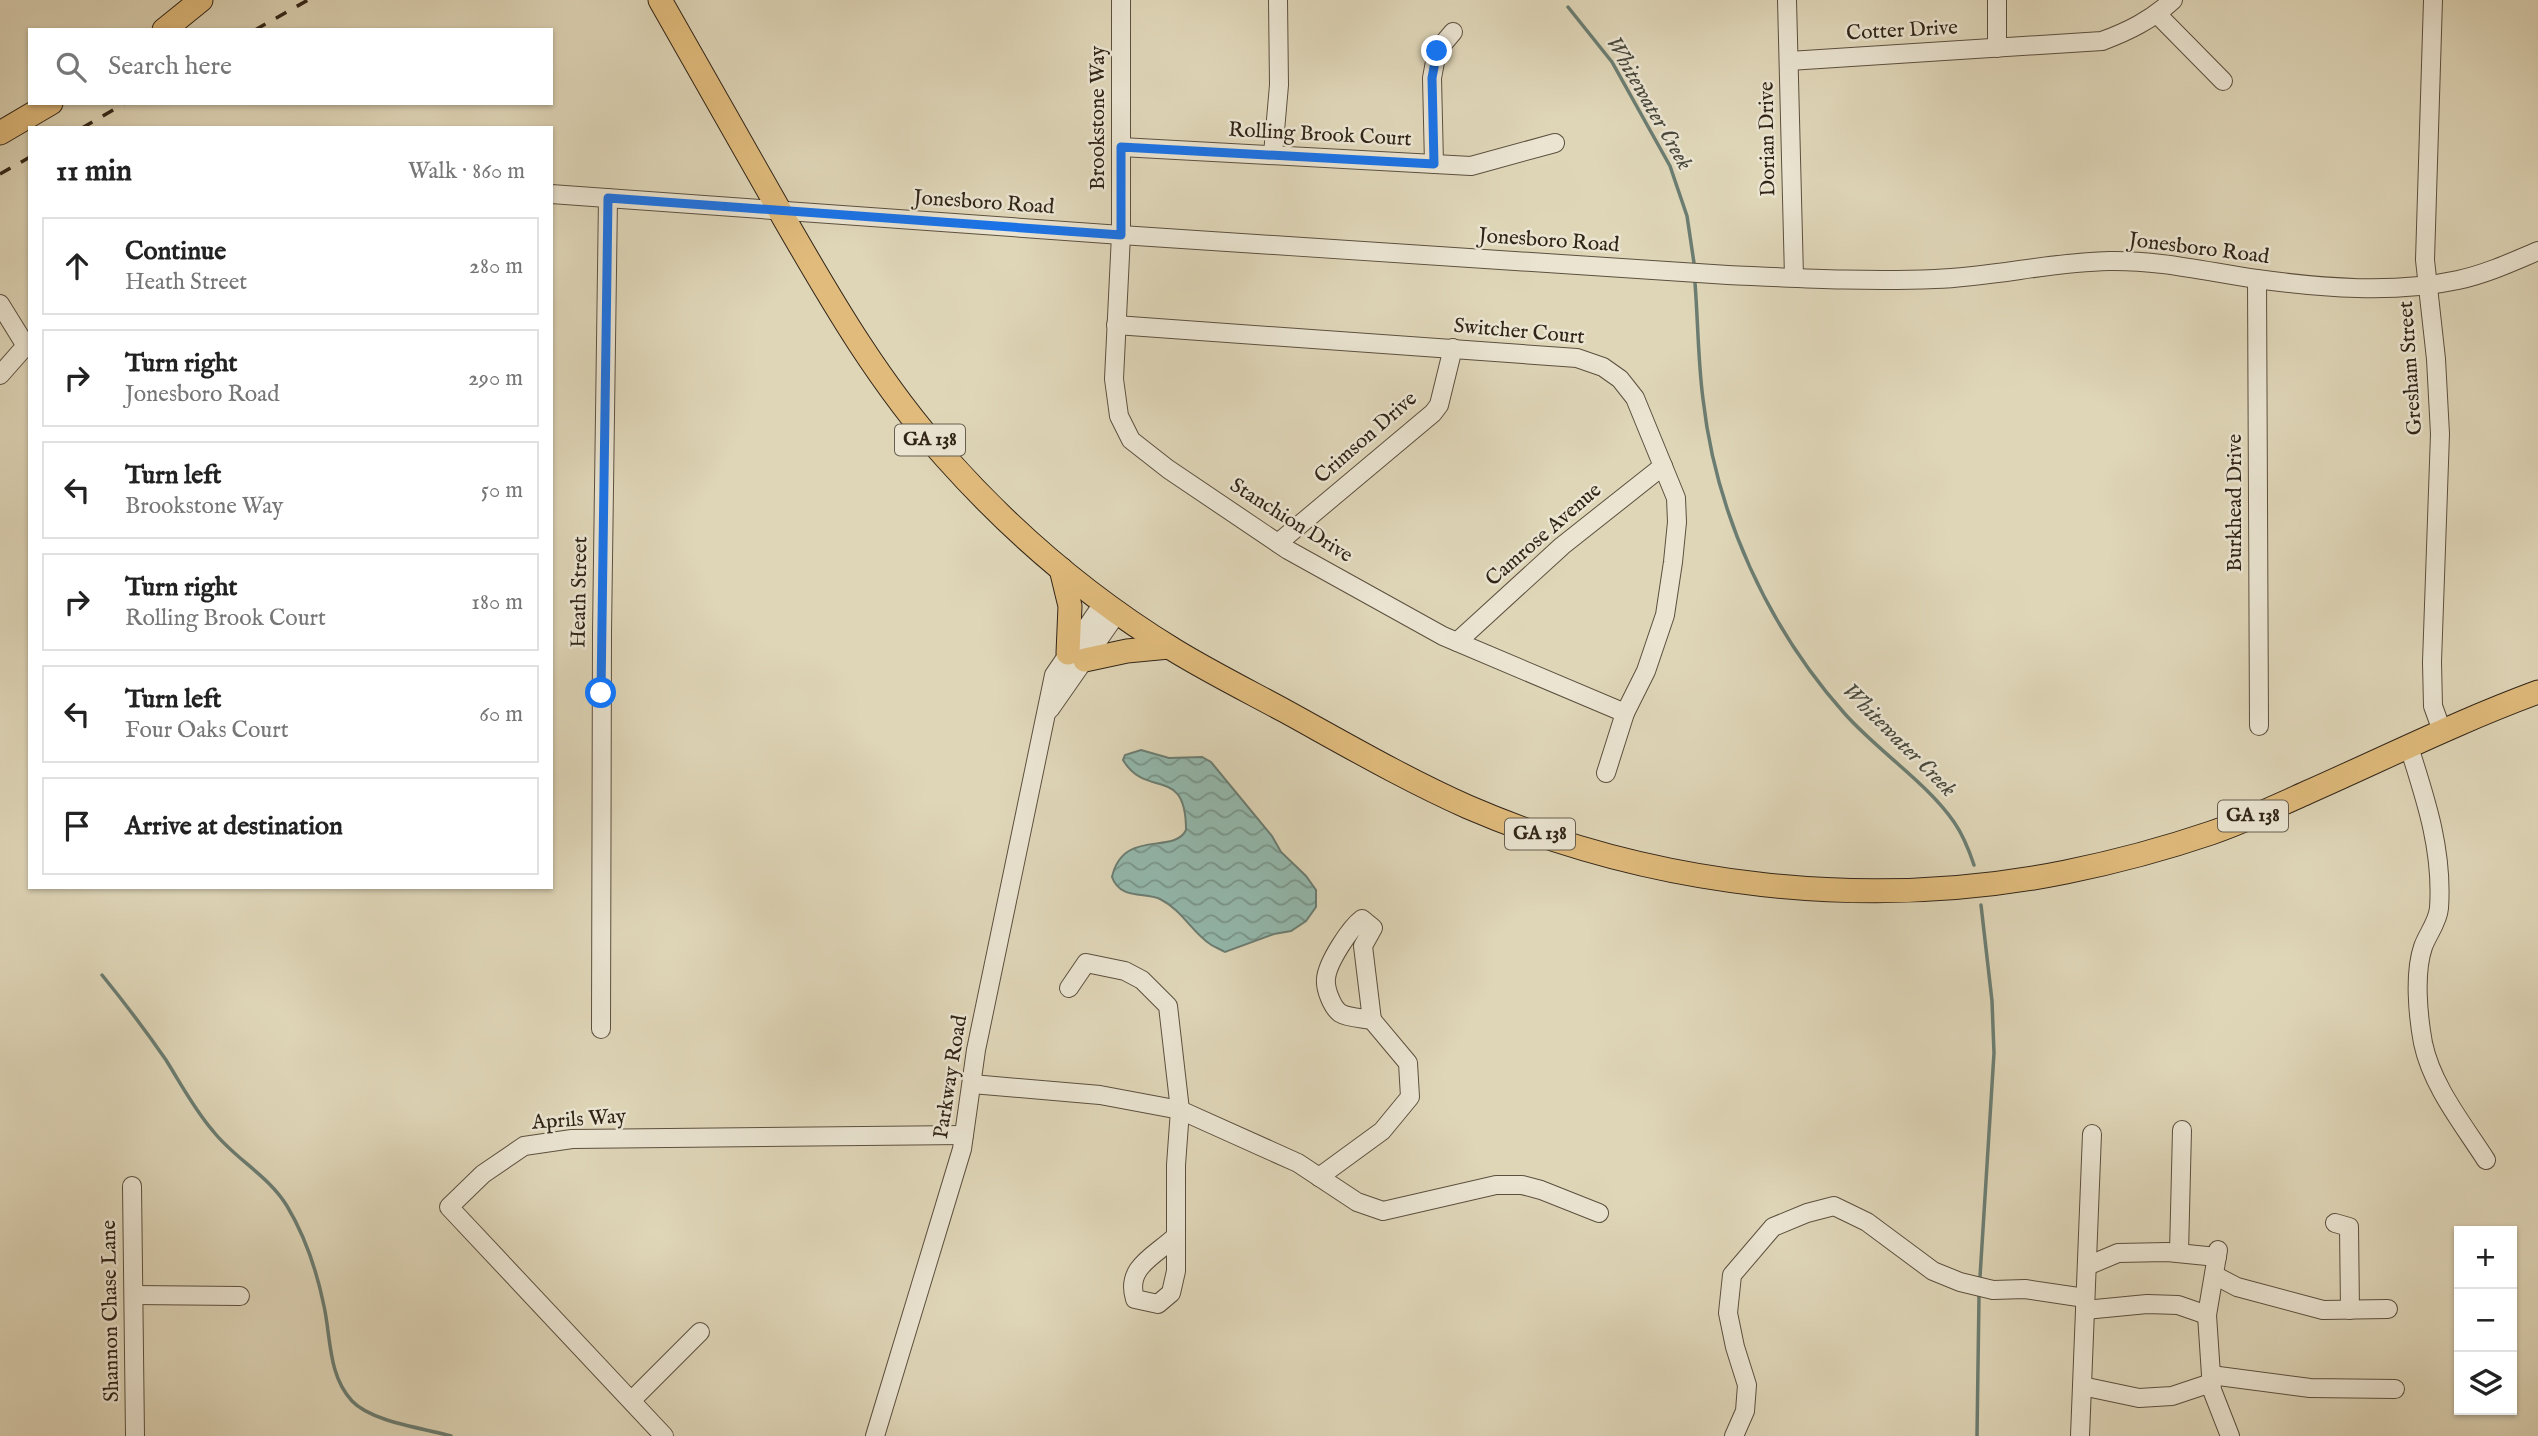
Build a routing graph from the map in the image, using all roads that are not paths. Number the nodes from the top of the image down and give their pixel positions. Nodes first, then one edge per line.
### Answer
1 (201, 0) edge
2 (660, 0) edge
3 (1121, 0) edge
4 (1278, 0) edge
5 (1787, 0) edge
6 (1997, 0) edge
7 (2172, 0) edge
8 (2433, 0) edge
9 (2157, 14) junction
10 (166, 28) edge
11 (1453, 33) dead end
12 (1997, 48) junction
13 (1789, 61) junction
14 (2223, 81) dead end
15 (48, 105) edge
16 (0, 133) edge
17 (1555, 143) dead end
18 (1121, 147) junction
19 (1273, 154) junction
20 (1434, 164) junction
21 (553, 194) edge
22 (608, 198) junction
23 (780, 211) junction
24 (1121, 235) junction
25 (2538, 251) edge
26 (1794, 277) junction
27 (2257, 279) junction
28 (2427, 285) junction
29 (0, 304) edge
30 (1116, 325) junction
31 (28, 343) edge
32 (1453, 348) junction
33 (0, 375) edge
34 (1664, 466) junction
35 (1278, 543) junction
36 (1061, 569) junction
37 (1110, 607) junction
38 (1457, 642) junction
39 (1169, 647) junction
40 (1076, 656) junction
41 (2538, 692) edge
42 (1625, 713) junction
43 (2259, 726) dead end
44 (2442, 731) junction
45 (2409, 747) junction
46 (1606, 773) dead end
47 (1069, 988) dead end
48 (1372, 1020) junction
49 (601, 1029) dead end
50 (971, 1084) junction
51 (1180, 1110) junction
52 (2182, 1130) dead end
53 (2092, 1134) dead end
54 (964, 1135) junction
55 (2486, 1160) dead end
56 (1319, 1177) junction
57 (132, 1186) dead end
58 (1599, 1213) dead end
59 (2334, 1223) dead end
60 (1176, 1236) dead end
61 (2179, 1253) junction
62 (2216, 1261) junction
63 (2087, 1266) junction
64 (134, 1295) junction
65 (240, 1296) dead end
66 (2085, 1304) junction
67 (2388, 1309) dead end
68 (2350, 1310) junction
69 (2207, 1315) junction
70 (700, 1332) dead end
71 (2211, 1379) junction
72 (2082, 1386) junction
73 (2395, 1389) dead end
74 (632, 1401) junction
75 (135, 1436) edge
76 (664, 1436) edge
77 (875, 1436) edge
78 (1734, 1436) edge
79 (2080, 1436) edge
80 (2230, 1436) edge

1 - 10 main road
2 - 23 main road, GA 138
3 - 18 street, Brookstone Way
4 - 19 street
5 - 13 street, Dorian Drive
6 - 12 street
7 - 9 street, Cotter Drive
8 - 28 street, Gresham Street
9 - 12 street, Cotter Drive
9 - 14 street
11 - 20 street
12 - 13 street, Cotter Drive
13 - 26 street, Dorian Drive
15 - 16 main road
17 - 20 street, Rolling Brook Court
18 - 19 street, Rolling Brook Court
18 - 24 street, Brookstone Way
19 - 20 street, Rolling Brook Court
21 - 22 street, Jonesboro Road
22 - 23 street, Jonesboro Road
22 - 49 street, Heath Street
23 - 24 street, Jonesboro Road
23 - 36 main road, GA 138
24 - 26 street, Jonesboro Road
24 - 30 street, Stanchion Drive
25 - 28 street, Jonesboro Road
26 - 27 street, Jonesboro Road
27 - 28 street, Jonesboro Road
27 - 43 street, Burkhead Drive
28 - 44 street, Gresham Street
29 - 31 street
30 - 32 street, Switcher Court
30 - 35 street, Stanchion Drive
31 - 33 street
32 - 34 street, Switcher Court
32 - 35 street, Crimson Drive
34 - 38 street, Camrose Avenue
34 - 42 street, Switcher Court
35 - 38 street, Stanchion Drive
36 - 37 main road, GA 138
36 - 40 main road
37 - 39 main road, GA 138
37 - 40 street, Parkway Road
38 - 42 street, Stanchion Drive
39 - 40 main road
39 - 45 main road, GA 138
40 - 50 street, Parkway Road
41 - 44 main road, GA 138
42 - 46 street, Switcher Court
44 - 45 main road, GA 138
45 - 55 street
47 - 51 street
48 - 48 street
48 - 56 street
50 - 51 street
50 - 54 street, Parkway Road
51 - 56 street
51 - 60 street
52 - 61 street
53 - 63 street
54 - 74 street, Aprils Way
54 - 77 street, Parkway Road
56 - 58 street
57 - 64 street, Shannon Chase Lane
59 - 68 street
61 - 62 street
61 - 63 street
62 - 68 street
62 - 69 street
63 - 66 street
64 - 65 street
64 - 75 street, Shannon Chase Lane
66 - 69 street
66 - 72 street
66 - 78 street
67 - 68 street
69 - 71 street
70 - 74 street
71 - 72 street
71 - 73 street
71 - 80 street
72 - 79 street
74 - 76 street, Aprils Way

